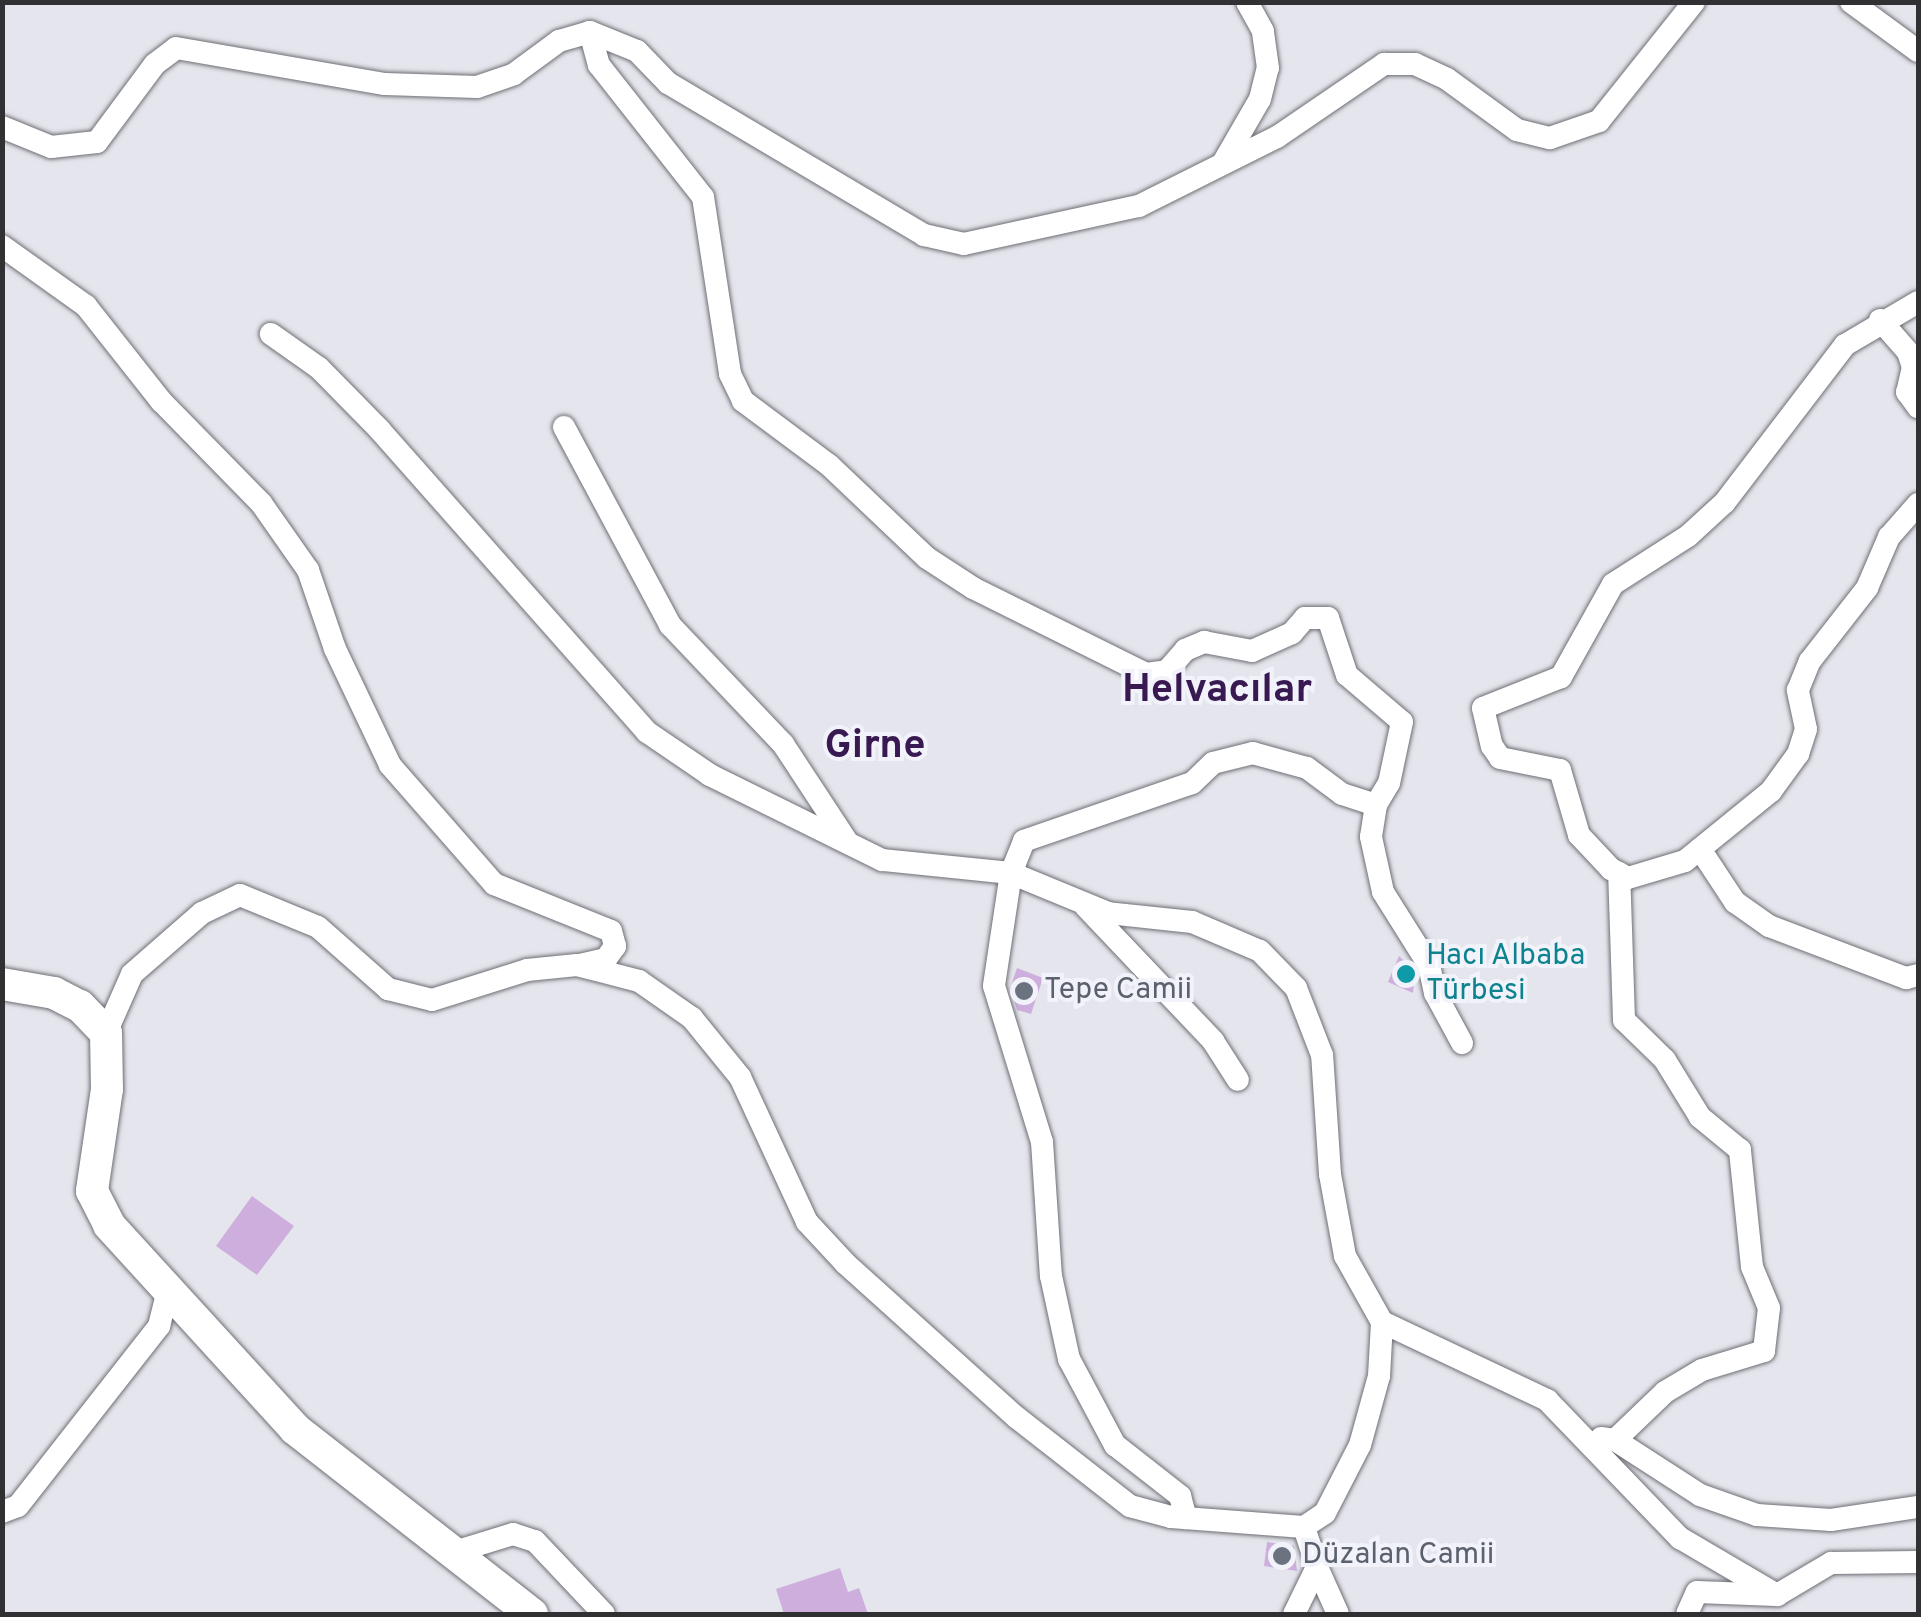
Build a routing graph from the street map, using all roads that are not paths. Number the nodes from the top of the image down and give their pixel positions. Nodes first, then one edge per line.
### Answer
1 (1247, 2) edge
2 (1694, 2) edge
3 (1851, 2) edge
4 (590, 32) junction
5 (1918, 51) edge
6 (2, 127) edge
7 (1222, 164) junction
8 (2, 246) edge
9 (1918, 302) edge
10 (1880, 320) junction
11 (271, 334) dead end
12 (1918, 407) edge
13 (564, 427) dead end
14 (1918, 504) edge
15 (1376, 804) junction
16 (848, 843) junction
17 (1700, 849) junction
18 (1011, 873) junction
19 (1619, 873) junction
20 (1084, 904) junction
21 (576, 966) junction
22 (1914, 978) edge
23 (2, 984) edge
24 (106, 1033) junction
25 (1462, 1043) dead end
26 (1238, 1080) dead end
27 (168, 1290) junction
28 (1382, 1322) junction
29 (1582, 1435) junction
30 (1614, 1440) junction
31 (1918, 1507) edge
32 (2, 1512) edge
33 (1186, 1518) junction
34 (1304, 1527) junction
35 (448, 1554) junction
36 (1918, 1562) edge
37 (1317, 1567) junction
38 (1777, 1595) junction
39 (532, 1614) edge
40 (604, 1614) edge
41 (1294, 1614) edge
42 (1338, 1614) edge
43 (1687, 1614) edge

1 - 7 street
2 - 7 street
3 - 5 street
4 - 6 street
4 - 7 street
4 - 15 street
8 - 21 street
9 - 10 street
10 - 12 street
10 - 19 street
11 - 16 street
13 - 16 street
14 - 17 street
15 - 18 street
15 - 25 street
16 - 18 street
17 - 19 street
17 - 22 street
18 - 20 street
18 - 33 street
19 - 30 street
20 - 26 street
20 - 28 street
21 - 24 street
21 - 33 street
23 - 24 street
24 - 27 street
27 - 32 street
27 - 35 street
28 - 29 street
28 - 34 street
29 - 30 street
29 - 38 street
30 - 31 street
33 - 34 street
34 - 37 street
35 - 39 street
35 - 40 street
36 - 38 street
37 - 41 street
37 - 42 street
38 - 43 street

